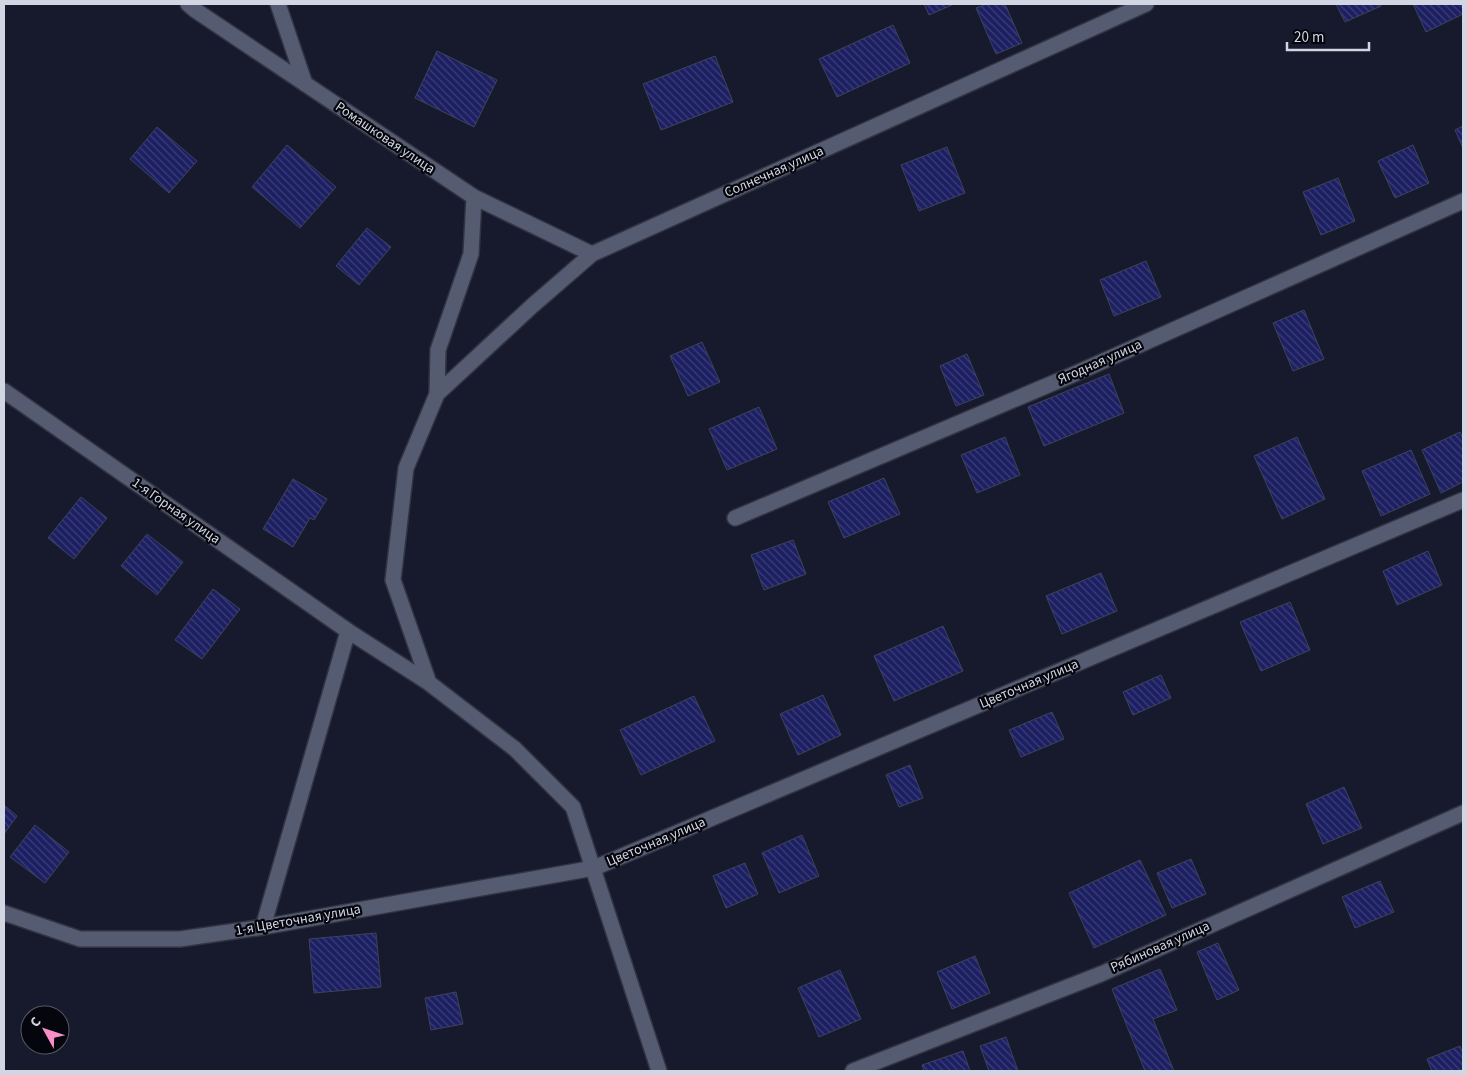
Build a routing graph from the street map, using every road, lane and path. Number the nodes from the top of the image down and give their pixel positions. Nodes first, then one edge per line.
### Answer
1 (188, 4) edge
2 (278, 4) edge
3 (1146, 4) edge
4 (305, 84) junction
5 (474, 197) junction
6 (1463, 201) edge
7 (592, 254) junction
8 (4, 391) edge
9 (437, 394) junction
10 (1463, 500) edge
11 (735, 518) dead end
12 (348, 632) junction
13 (429, 683) junction
14 (1463, 813) edge
15 (594, 868) junction
16 (4, 913) edge
17 (263, 927) junction
18 (659, 1071) edge
19 (853, 1071) edge

1 - 4 street, Ромашковая улица
2 - 4 street
3 - 7 street, Солнечная улица
4 - 5 street, Ромашковая улица
5 - 7 street, Ромашковая улица
5 - 9 street
6 - 11 street, Ягодная улица
7 - 9 street, Солнечная улица
8 - 12 street, 1-я Горная улица
9 - 13 street
10 - 15 street, Цветочная улица
12 - 13 street, 1-я Горная улица
12 - 17 street
13 - 15 street, 1-я Горная улица
14 - 19 street, Рябиновая улица
15 - 17 street, 1-я Цветочная улица
15 - 18 street, 1-я Горная улица
16 - 17 street, 1-я Цветочная улица

